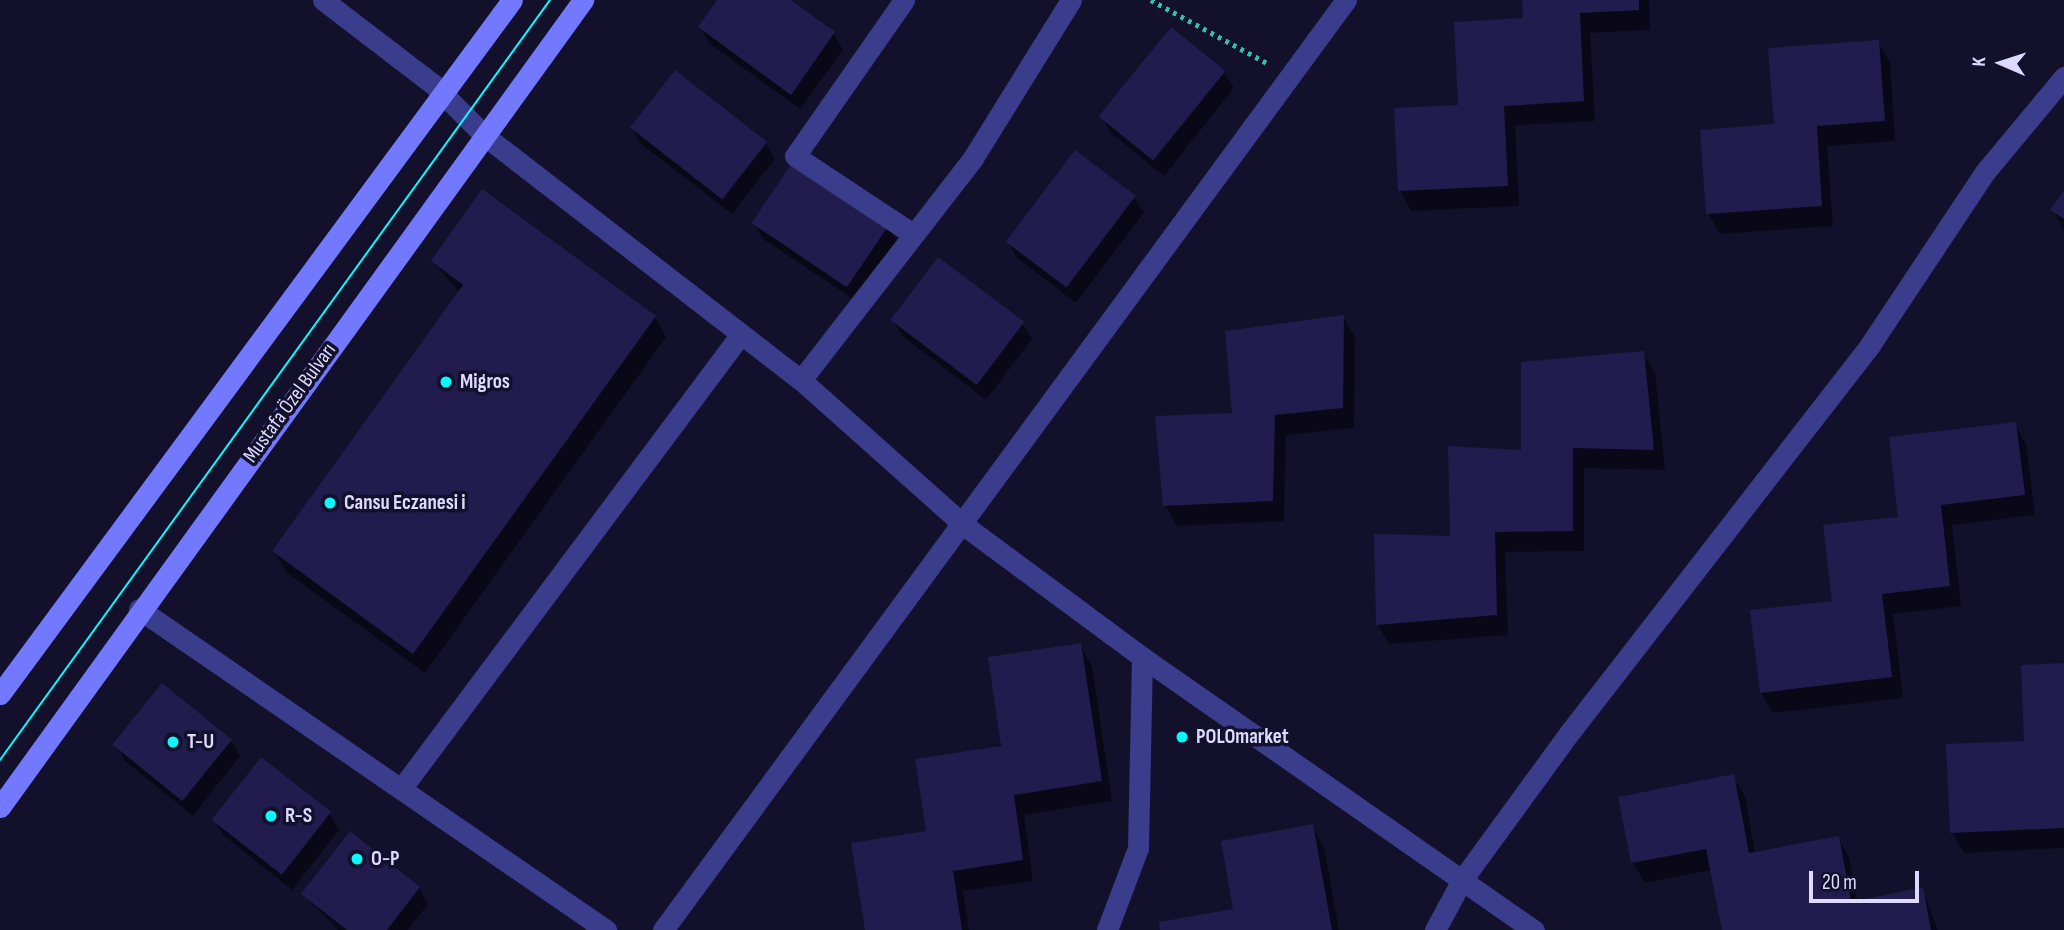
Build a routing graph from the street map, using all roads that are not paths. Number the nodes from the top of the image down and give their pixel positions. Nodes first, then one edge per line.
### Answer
1 (323, 0) edge
2 (512, 0) edge
3 (583, 0) edge
4 (904, 0) edge
5 (1072, 0) edge
6 (1346, 0) edge
7 (2064, 77) edge
8 (443, 95) junction
9 (485, 136) junction
10 (913, 234) junction
11 (741, 334) junction
12 (801, 380) junction
13 (965, 526) junction
14 (139, 609) junction
15 (1142, 657) junction
16 (0, 694) edge
17 (401, 789) junction
18 (0, 807) edge
19 (1462, 880) junction
20 (606, 930) edge
21 (663, 930) edge
22 (1107, 930) edge
23 (1435, 930) edge
24 (1534, 930) edge

1 - 8 street
2 - 8 main road
3 - 9 main road, Mustafa Özel Bulvarı
4 - 10 street
5 - 10 street
6 - 13 street
7 - 19 street
8 - 9 street
8 - 16 main road
9 - 11 street
9 - 14 main road, Mustafa Özel Bulvarı
10 - 12 street
11 - 12 street
11 - 17 street
12 - 13 street
13 - 15 street
13 - 21 street
14 - 17 street
14 - 18 main road, Mustafa Özel Bulvarı
15 - 19 street
15 - 22 street
17 - 20 street
19 - 23 street
19 - 24 street

